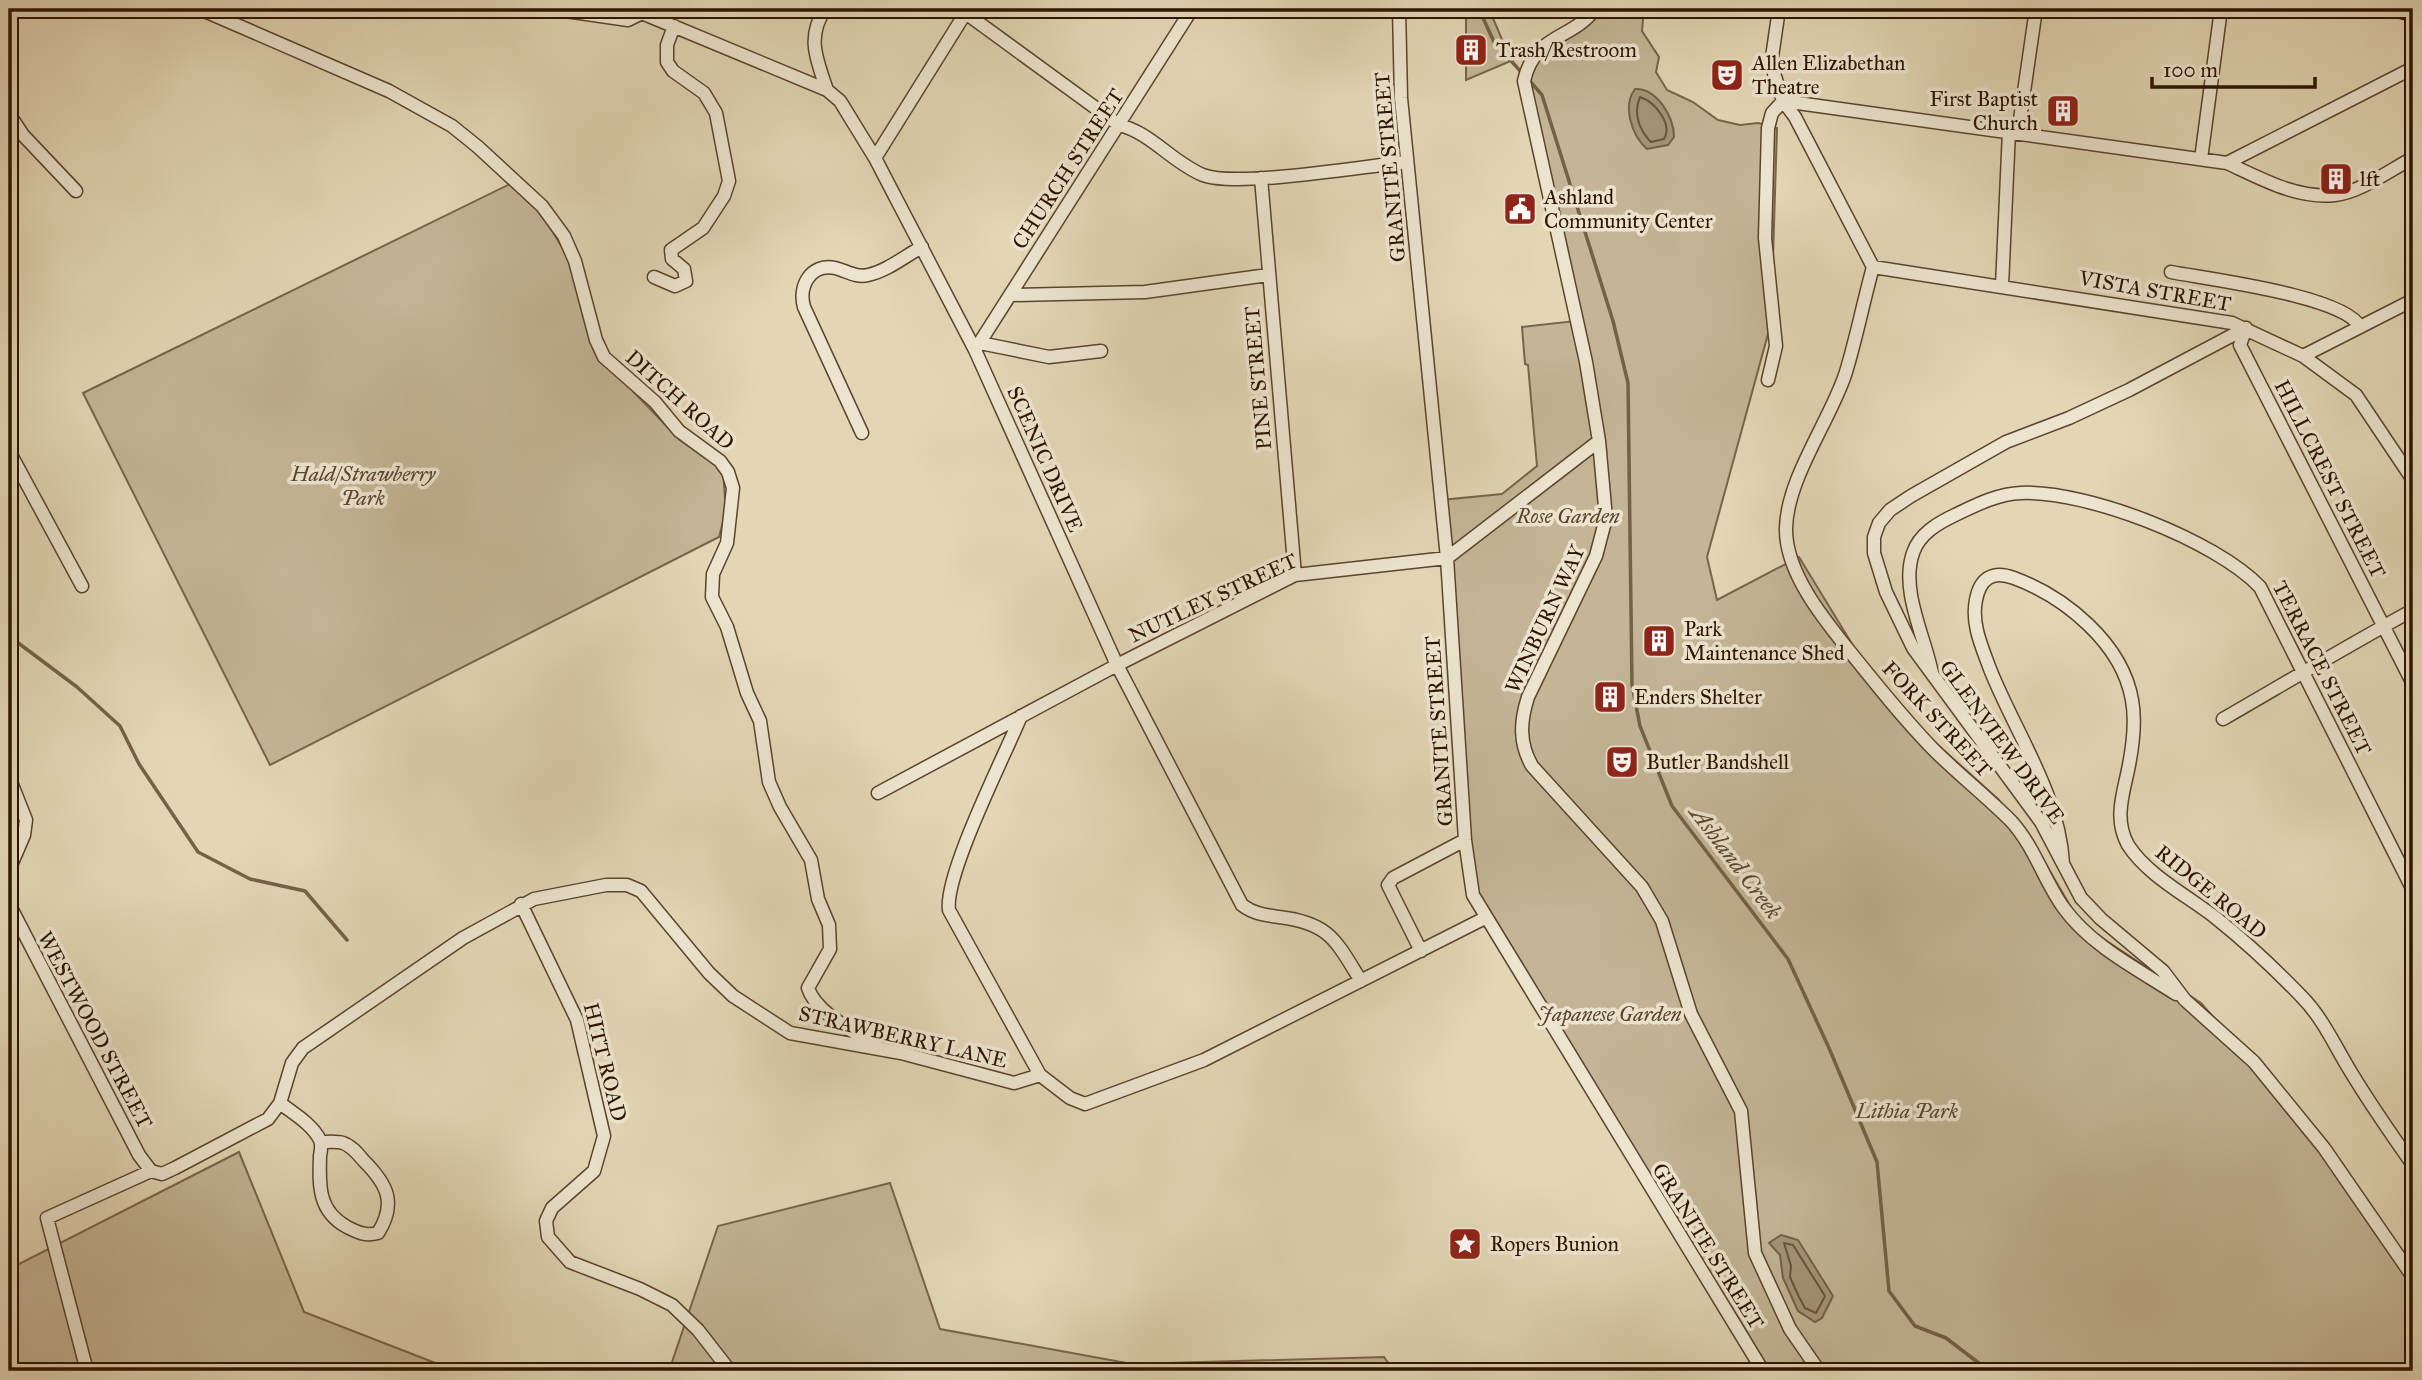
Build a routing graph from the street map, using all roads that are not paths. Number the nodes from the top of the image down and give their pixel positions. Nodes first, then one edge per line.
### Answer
1 (200, 9) edge
2 (552, 9) edge
3 (825, 9) edge
4 (1192, 9) edge
5 (1399, 9) edge
6 (1595, 9) edge
7 (1779, 9) edge
8 (2036, 9) edge
9 (2221, 9) edge
10 (2404, 9) edge
11 (964, 10) edge
12 (2413, 10) edge
13 (636, 11) edge
14 (674, 26) junction
15 (2413, 68) edge
16 (827, 90) junction
17 (1783, 101) junction
18 (9, 114) edge
19 (1119, 125) junction
20 (2014, 132) junction
21 (875, 158) junction
22 (2413, 158) edge
23 (2201, 159) junction
24 (1407, 162) junction
25 (2227, 163) junction
26 (1261, 178) junction
27 (76, 191) dead end
28 (922, 247) junction
29 (1873, 267) junction
30 (2171, 272) dead end
31 (1268, 275) junction
32 (654, 277) dead end
33 (2002, 286) junction
34 (1011, 295) junction
35 (2413, 300) edge
36 (2360, 327) junction
37 (2246, 328) junction
38 (978, 346) junction
39 (1101, 351) dead end
40 (2302, 356) junction
41 (1768, 380) dead end
42 (862, 433) dead end
43 (1599, 441) junction
44 (9, 450) edge
45 (2413, 477) edge
46 (1447, 558) junction
47 (1295, 575) junction
48 (82, 586) dead end
49 (2413, 610) edge
50 (2384, 626) junction
51 (1117, 665) junction
52 (2303, 673) junction
53 (1933, 677) junction
54 (2413, 684) edge
55 (1021, 716) junction
56 (2223, 719) dead end
57 (9, 777) edge
58 (878, 793) dead end
59 (1465, 840) junction
60 (2413, 859) edge
61 (2401, 865) junction
62 (2063, 869) junction
63 (9, 870) edge
64 (2413, 890) edge
65 (9, 904) edge
66 (521, 904) junction
67 (1485, 918) junction
68 (1421, 951) junction
69 (1361, 981) junction
70 (2185, 1000) junction
71 (881, 1049) junction
72 (1040, 1074) junction
73 (280, 1103) junction
74 (321, 1142) junction
75 (2413, 1165) edge
76 (151, 1171) junction
77 (2413, 1277) edge
78 (87, 1371) edge
79 (730, 1371) edge
80 (1763, 1371) edge
81 (1819, 1371) edge

1 - 71 street, DITCH ROAD
2 - 13 street
3 - 16 street
4 - 19 street, CHURCH STREET
5 - 24 street, GRANITE STREET
6 - 43 street, WINBURN WAY
7 - 17 street
8 - 20 street
9 - 23 street
10 - 12 main road
11 - 19 street
11 - 21 street
13 - 14 street, SCENIC DRIVE
14 - 16 street, SCENIC DRIVE
14 - 32 street
15 - 25 street
16 - 21 street, SCENIC DRIVE
17 - 20 street
17 - 29 street
17 - 41 street
18 - 27 street
19 - 26 street
19 - 34 street, CHURCH STREET
20 - 23 street
20 - 33 street
21 - 28 street, SCENIC DRIVE
22 - 25 street
23 - 25 street
24 - 26 street
24 - 46 street, GRANITE STREET
26 - 31 street, PINE STREET
28 - 38 street, SCENIC DRIVE
28 - 42 street
29 - 33 street, VISTA STREET
29 - 70 street, FORK STREET
30 - 36 street
31 - 34 street
31 - 47 street, PINE STREET
33 - 37 street, VISTA STREET
34 - 38 street, CHURCH STREET
35 - 36 street
36 - 40 street
37 - 40 street, VISTA STREET
37 - 50 street, HILLCREST STREET
37 - 53 street, GLENVIEW DRIVE
38 - 39 street
38 - 51 street, SCENIC DRIVE
40 - 45 street, VISTA STREET
43 - 46 street
43 - 81 street, WINBURN WAY
44 - 48 street
46 - 47 street, NUTLEY STREET
46 - 59 street, GRANITE STREET
47 - 51 street, NUTLEY STREET
49 - 50 street
50 - 52 street
50 - 54 street, HILLCREST STREET
51 - 55 street, NUTLEY STREET
51 - 69 street, SCENIC DRIVE
52 - 53 street, TERRACE STREET
52 - 56 street
52 - 61 street, TERRACE STREET
53 - 62 street, GLENVIEW DRIVE
55 - 58 street, NUTLEY STREET
55 - 72 street
57 - 63 street
59 - 67 street, GRANITE STREET
59 - 68 street
60 - 61 street
61 - 64 street, TERRACE STREET
62 - 70 street, GLENVIEW DRIVE
62 - 75 street, RIDGE ROAD
65 - 76 street, WESTWOOD STREET
66 - 71 street, STRAWBERRY LANE
66 - 73 street, STRAWBERRY LANE
66 - 79 street, HITT ROAD
67 - 68 street
67 - 80 street, GRANITE STREET
68 - 69 street
69 - 72 street
70 - 77 street, GLENVIEW DRIVE
71 - 72 street, STRAWBERRY LANE
73 - 74 street
73 - 76 street
74 - 74 street
76 - 78 street

